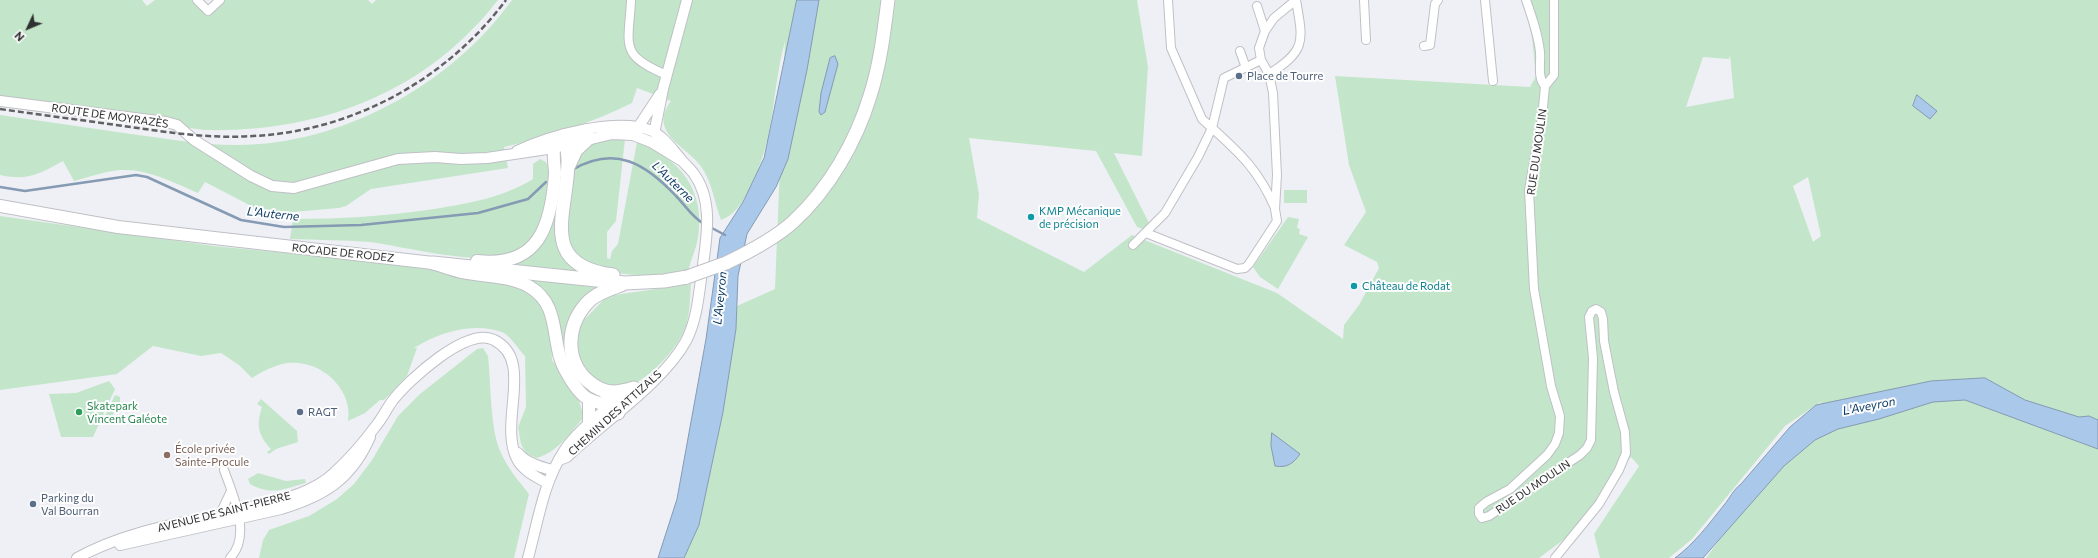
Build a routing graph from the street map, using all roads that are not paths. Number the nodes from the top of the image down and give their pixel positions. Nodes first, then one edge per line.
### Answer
1 (197, 0) edge
2 (220, 0) edge
3 (632, 0) edge
4 (687, 0) edge
5 (879, 0) edge
6 (888, 0) edge
7 (1168, 0) edge
8 (1296, 0) edge
9 (1364, 0) edge
10 (1438, 0) edge
11 (1485, 0) edge
12 (1526, 0) edge
13 (1554, 0) edge
14 (1258, 6) dead end
15 (1265, 31) junction
16 (1366, 40) dead end
17 (1424, 46) dead end
18 (1240, 51) dead end
19 (1261, 60) junction
20 (1246, 68) junction
21 (1269, 74) junction
22 (667, 75) junction
23 (1493, 81) dead end
24 (1545, 86) junction
25 (663, 89) junction
26 (0, 101) edge
27 (639, 127) junction
28 (1212, 128) junction
29 (653, 131) junction
30 (588, 134) junction
31 (632, 136) junction
32 (565, 140) junction
33 (554, 148) junction
34 (509, 154) junction
35 (682, 161) junction
36 (568, 169) junction
37 (0, 206) edge
38 (803, 208) junction
39 (1275, 209) junction
40 (1146, 233) junction
41 (1133, 245) dead end
42 (362, 255) junction
43 (433, 263) junction
44 (664, 281) junction
45 (624, 283) junction
46 (670, 364) junction
47 (634, 388) junction
48 (604, 391) junction
49 (589, 400) junction
50 (614, 407) junction
51 (589, 424) junction
52 (513, 446) junction
53 (559, 460) junction
54 (224, 470) dead end
55 (553, 470) junction
56 (547, 483) junction
57 (231, 491) junction
58 (237, 515) junction
59 (224, 518) junction
60 (77, 558) edge
61 (90, 558) edge
62 (230, 558) edge
63 (528, 558) edge
64 (1555, 558) edge

1 - 2 street
3 - 22 street
4 - 22 street
5 - 38 highway
6 - 38 highway
7 - 28 street
8 - 15 street
8 - 21 street
9 - 16 street
10 - 17 street
11 - 23 street
12 - 24 street
13 - 24 street
14 - 15 street
15 - 19 street
18 - 20 street
19 - 20 street
19 - 21 street
20 - 28 street
21 - 39 street
22 - 25 street
24 - 64 street, RUE DU MOULIN
25 - 27 street
25 - 29 street
26 - 34 street, ROUTE DE MOYRAZÈS
27 - 29 street, CHEMIN DES ATTIZALS
27 - 30 street
27 - 31 street
28 - 39 street
28 - 40 street
29 - 31 street
29 - 35 street, CHEMIN DES ATTIZALS
30 - 31 street
30 - 32 main road
30 - 36 highway
31 - 35 street, CHEMIN DES ATTIZALS
32 - 33 main road
32 - 34 street, ROUTE DE MOYRAZÈS
32 - 36 highway
33 - 34 street, ROUTE DE MOYRAZÈS
33 - 42 main road
35 - 46 street, CHEMIN DES ATTIZALS
36 - 44 highway
37 - 42 main road, ROCADE DE RODEZ
38 - 44 highway, ROCADE DE RODEZ, bridge
39 - 40 street
40 - 41 street
42 - 43 main road, ROCADE DE RODEZ
43 - 45 highway, ROCADE DE RODEZ
43 - 49 main road
44 - 45 highway, ROCADE DE RODEZ
45 - 48 highway
46 - 47 street, CHEMIN DES ATTIZALS
46 - 50 street, CHEMIN DES ATTIZALS
47 - 48 highway
47 - 50 street, CHEMIN DES ATTIZALS
48 - 50 highway
49 - 50 main road
49 - 51 main road
50 - 51 street, CHEMIN DES ATTIZALS
50 - 53 street, CHEMIN DES ATTIZALS
51 - 53 street, CHEMIN DES ATTIZALS
52 - 55 street
52 - 56 street, AVENUE DE SAINT-PIERRE
52 - 58 street, AVENUE DE SAINT-PIERRE
53 - 55 street, CHEMIN DES ATTIZALS
54 - 57 street
55 - 56 street, CHEMIN DES ATTIZALS
56 - 63 street
57 - 58 street
57 - 59 street
58 - 59 street, AVENUE DE SAINT-PIERRE
58 - 62 street
59 - 60 street, AVENUE DE SAINT-PIERRE
59 - 61 street, AVENUE DE SAINT-PIERRE

